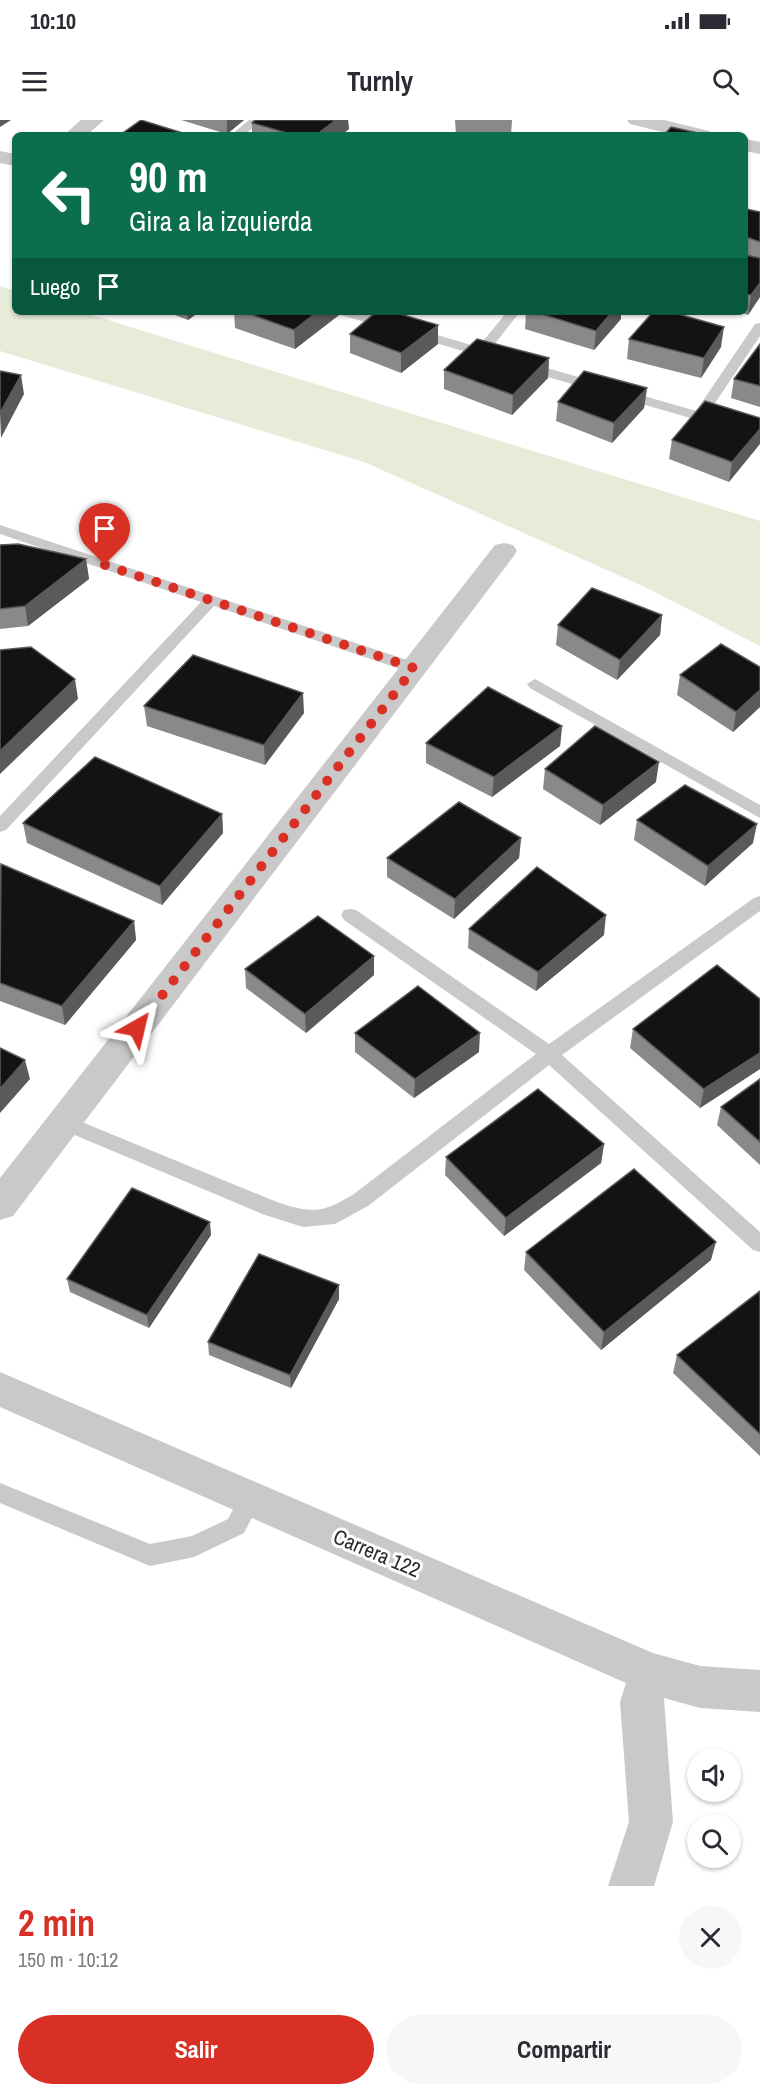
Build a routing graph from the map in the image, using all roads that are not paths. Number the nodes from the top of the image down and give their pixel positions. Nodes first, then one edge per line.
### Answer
1 (94, 120) edge
2 (256, 120) edge
3 (637, 120) edge
4 (78, 132) edge
5 (241, 132) edge
6 (689, 132) edge
7 (355, 315) edge
8 (512, 315) edge
9 (760, 327) edge
10 (480, 353) junction
11 (699, 417) junction
12 (760, 434) edge
13 (0, 529) edge
14 (504, 551) dead end
15 (211, 600) junction
16 (414, 668) junction
17 (535, 684) dead end
18 (760, 812) edge
19 (0, 826) edge
20 (760, 902) edge
21 (350, 915) dead end
22 (549, 1054) junction
23 (65, 1123) junction
24 (0, 1205) edge
25 (760, 1244) edge
26 (0, 1389) edge
27 (0, 1492) edge
28 (250, 1498) junction
29 (651, 1672) junction
30 (760, 1692) edge
31 (631, 1886) edge

1 - 4 street
2 - 5 lane
3 - 6 street
7 - 10 lane
8 - 10 lane
9 - 11 lane
10 - 11 lane
11 - 12 lane
13 - 15 lane
14 - 16 street
15 - 16 lane
15 - 19 lane
16 - 23 street
17 - 18 lane
20 - 22 lane
21 - 22 lane
22 - 23 lane
22 - 25 lane
23 - 24 street
26 - 28 street, Carrera 122
27 - 28 lane
28 - 29 street, Carrera 122
29 - 30 street, Carrera 122
29 - 31 street

